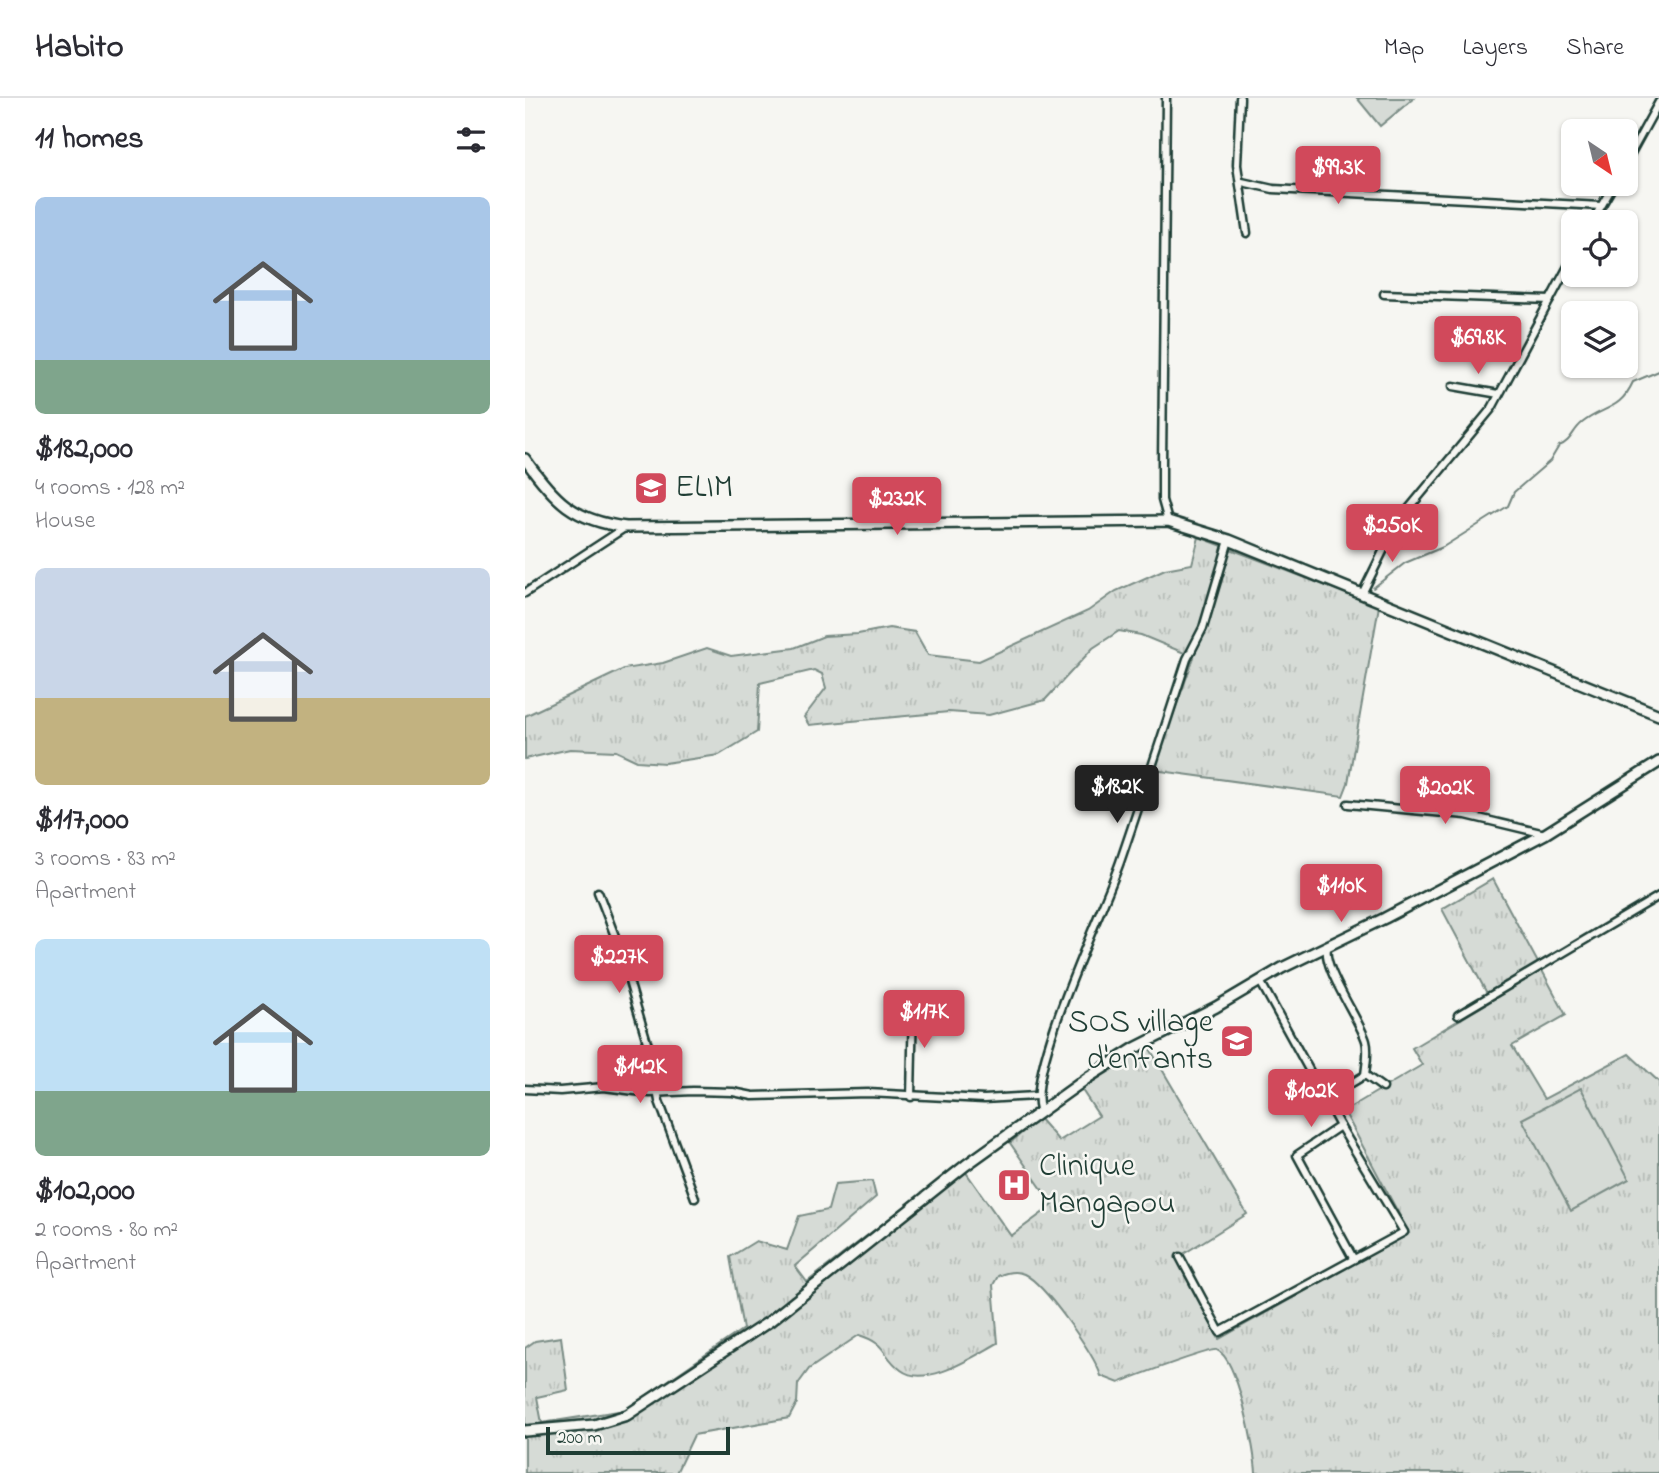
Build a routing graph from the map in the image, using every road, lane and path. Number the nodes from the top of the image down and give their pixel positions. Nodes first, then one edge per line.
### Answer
1 (1166, 98) edge
2 (1240, 98) edge
3 (1659, 102) edge
4 (1638, 140) edge
5 (1242, 182) junction
6 (1606, 196) edge
7 (1601, 206) junction
8 (1599, 210) edge
9 (1247, 233) dead end
10 (1561, 279) edge
11 (1384, 294) dead end
12 (1550, 300) junction
13 (1453, 386) dead end
14 (1499, 394) junction
15 (525, 459) edge
16 (1168, 521) junction
17 (626, 527) junction
18 (1229, 540) junction
19 (525, 593) edge
20 (1362, 594) junction
21 (1659, 715) edge
22 (1659, 762) edge
23 (1348, 804) dead end
24 (1545, 834) junction
25 (598, 892) dead end
26 (1659, 896) edge
27 (1329, 944) junction
28 (1260, 981) junction
29 (913, 1003) dead end
30 (1458, 1015) dead end
31 (1365, 1075) junction
32 (1383, 1088) dead end
33 (525, 1089) edge
34 (658, 1093) junction
35 (1036, 1096) junction
36 (911, 1097) junction
37 (1325, 1099) junction
38 (1040, 1109) junction
39 (1340, 1126) junction
40 (695, 1198) dead end
41 (1180, 1257) dead end
42 (1353, 1258) junction
43 (525, 1431) edge

1 - 16 street
2 - 5 street
3 - 4 street
5 - 7 street
5 - 9 street
6 - 7 street
7 - 8 street
10 - 12 street
11 - 12 street
12 - 14 street
13 - 14 street
14 - 20 street
15 - 17 main road
16 - 17 main road
16 - 18 main road
17 - 19 street
18 - 20 main road
18 - 35 street
20 - 21 main road
22 - 24 main road
23 - 24 street
24 - 27 main road
25 - 34 street
26 - 30 street
27 - 28 main road
27 - 31 street
28 - 37 street
28 - 38 main road
29 - 36 street
31 - 32 street
31 - 37 street
33 - 34 street
34 - 36 street
34 - 40 street
35 - 36 street
35 - 38 street
37 - 39 street
38 - 43 main road
39 - 42 street
39 - 42 street
41 - 42 street

